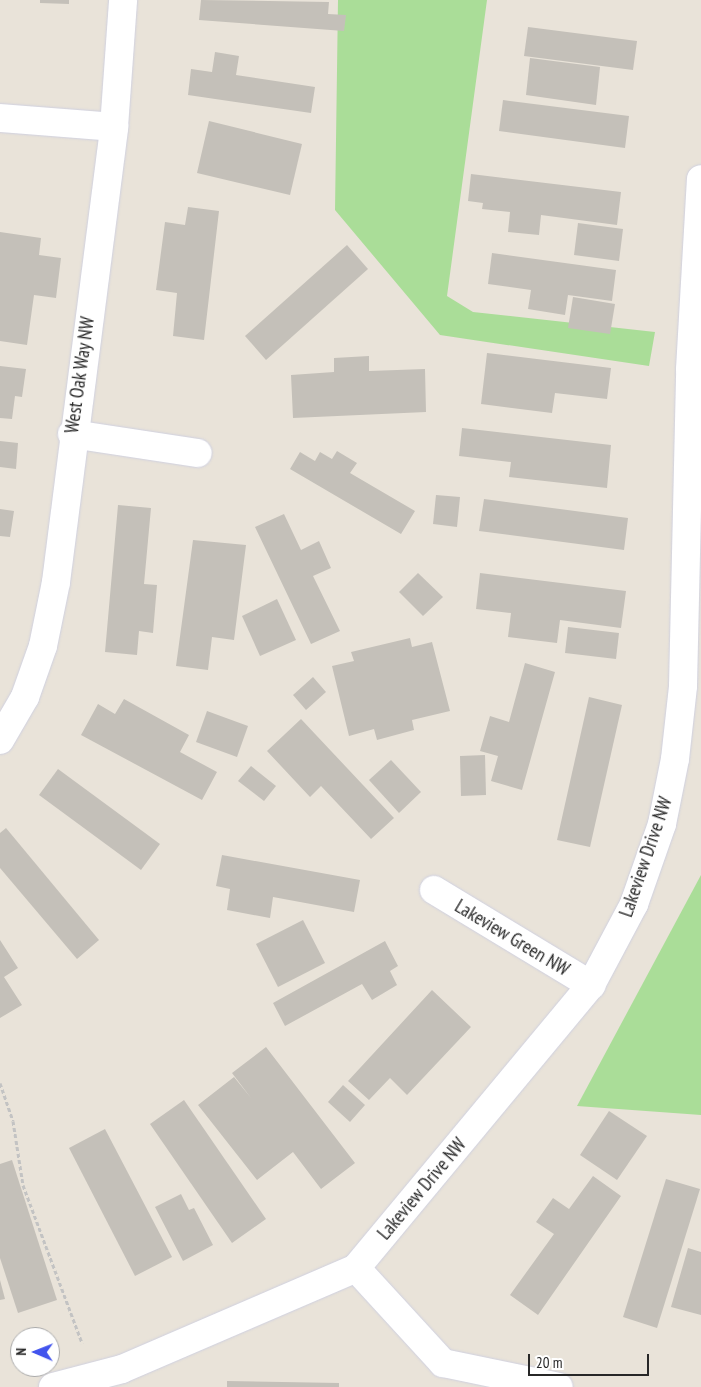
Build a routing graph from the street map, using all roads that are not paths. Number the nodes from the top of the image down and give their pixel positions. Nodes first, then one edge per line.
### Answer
1 (123, 0) edge
2 (0, 118) edge
3 (114, 127) junction
4 (701, 179) edge
5 (695, 370) edge
6 (72, 434) junction
7 (198, 452) dead end
8 (0, 740) edge
9 (434, 890) dead end
10 (590, 985) junction
11 (356, 1268) junction
12 (125, 1378) edge
13 (53, 1387) edge
14 (559, 1387) edge

1 - 3 street, West Oak Way NW
2 - 3 street
3 - 6 street, West Oak Way NW
4 - 5 street, Lakeview Drive NW
5 - 10 street, Lakeview Drive NW
6 - 7 street
6 - 8 street, West Oak Way NW
9 - 10 street, Lakeview Green NW
10 - 11 street, Lakeview Drive NW
11 - 12 street, Lakeview Drive NW
11 - 14 street
12 - 13 street, Lakeview Drive NW

